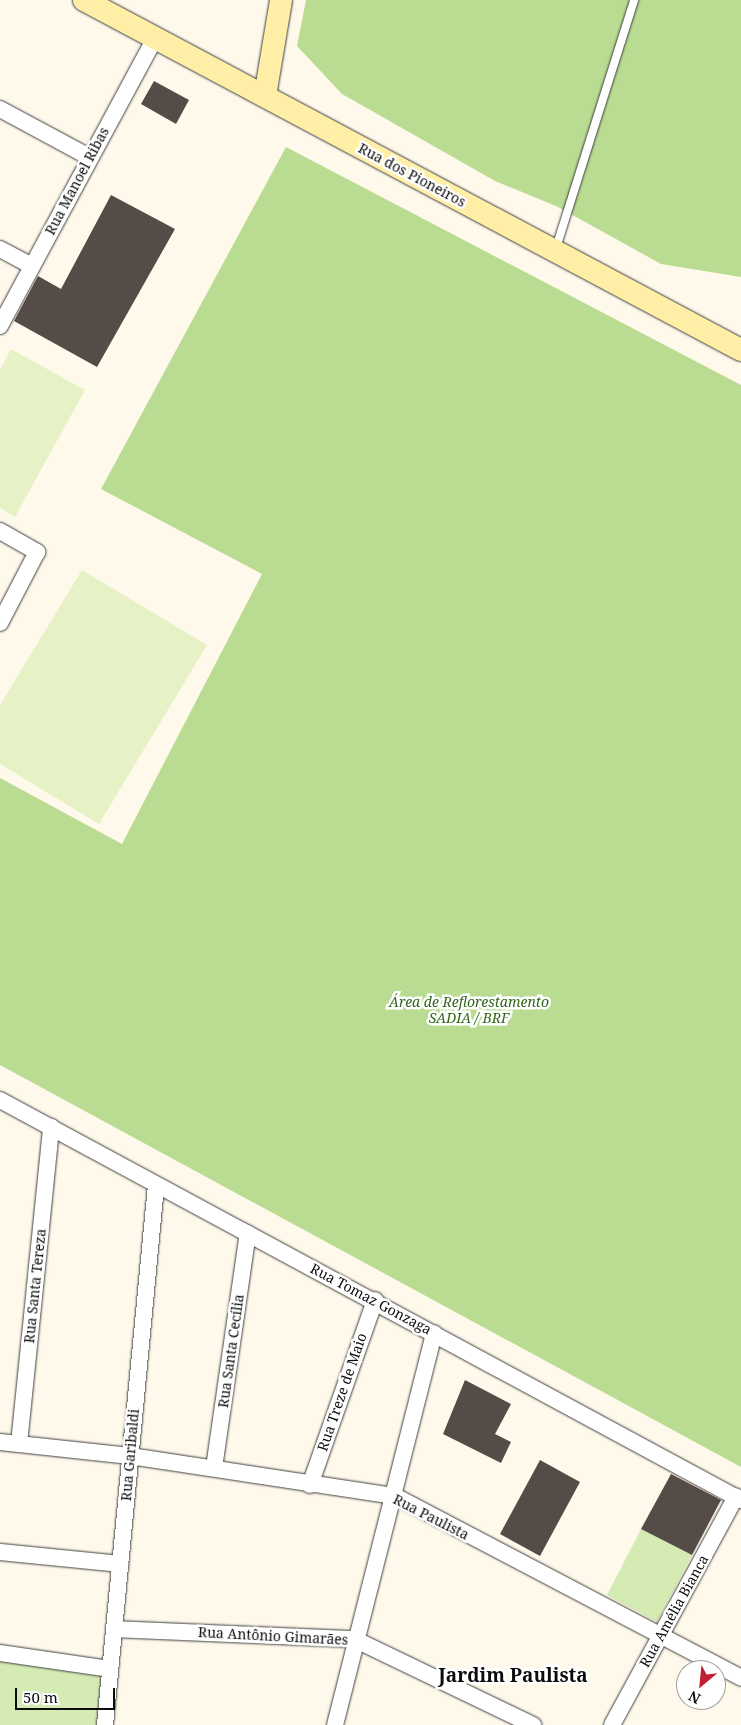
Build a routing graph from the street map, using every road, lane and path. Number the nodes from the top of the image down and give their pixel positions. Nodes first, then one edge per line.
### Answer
1 (84, 0) edge
2 (281, 0) edge
3 (634, 0) edge
4 (155, 38) junction
5 (265, 96) junction
6 (0, 109) edge
7 (89, 157) junction
8 (0, 249) edge
9 (555, 251) junction
10 (32, 266) junction
11 (0, 326) edge
12 (741, 350) edge
13 (0, 531) edge
14 (0, 623) edge
15 (0, 1100) edge
16 (51, 1127) junction
17 (156, 1185) junction
18 (248, 1233) junction
19 (375, 1300) junction
20 (434, 1333) junction
21 (0, 1442) edge
22 (19, 1444) junction
23 (130, 1456) junction
24 (214, 1468) junction
25 (310, 1484) junction
26 (395, 1496) junction
27 (738, 1499) edge
28 (0, 1552) edge
29 (120, 1564) junction
30 (114, 1629) junction
31 (354, 1639) junction
32 (659, 1639) junction
33 (0, 1653) edge
34 (110, 1669) junction
35 (741, 1678) edge
36 (105, 1725) edge
37 (336, 1725) edge
38 (533, 1725) edge
39 (612, 1725) edge

1 - 4 main road, Rua dos Pioneiros
2 - 5 main road
3 - 9 lane
4 - 5 main road, Rua dos Pioneiros
4 - 7 street, Rua Manoel Ribas
5 - 9 main road, Rua dos Pioneiros
6 - 7 street
7 - 10 street, Rua Manoel Ribas
8 - 10 street
9 - 12 main road, Rua dos Pioneiros
10 - 11 street, Rua Manoel Ribas
13 - 14 street
15 - 16 street, Rua Tomaz Gonzaga
16 - 17 street, Rua Tomaz Gonzaga
16 - 22 street, Rua Santa Tereza
17 - 18 street, Rua Tomaz Gonzaga
17 - 23 street, Rua Garibaldi
18 - 19 street, Rua Tomaz Gonzaga
18 - 24 street, Rua Santa Cecília
19 - 20 street, Rua Tomaz Gonzaga
19 - 25 street, Rua Treze de Maio
20 - 26 street
20 - 27 street, Rua Tomaz Gonzaga
21 - 22 street, Rua Paulista
22 - 23 street, Rua Paulista
23 - 24 street, Rua Paulista
23 - 29 street, Rua Garibaldi
24 - 25 street, Rua Paulista
25 - 26 street, Rua Paulista
26 - 31 street
26 - 32 street, Rua Paulista
27 - 32 street, Rua Amélia Bianca
28 - 29 street
29 - 30 street, Rua Garibaldi
30 - 31 street, Rua Antônio Gimarães
30 - 34 street, Rua Garibaldi
31 - 37 street
31 - 38 street, Rua Antônio Gimarães
32 - 35 street, Rua Paulista
32 - 39 street, Rua Amélia Bianca
33 - 34 street
34 - 36 street, Rua Garibaldi

